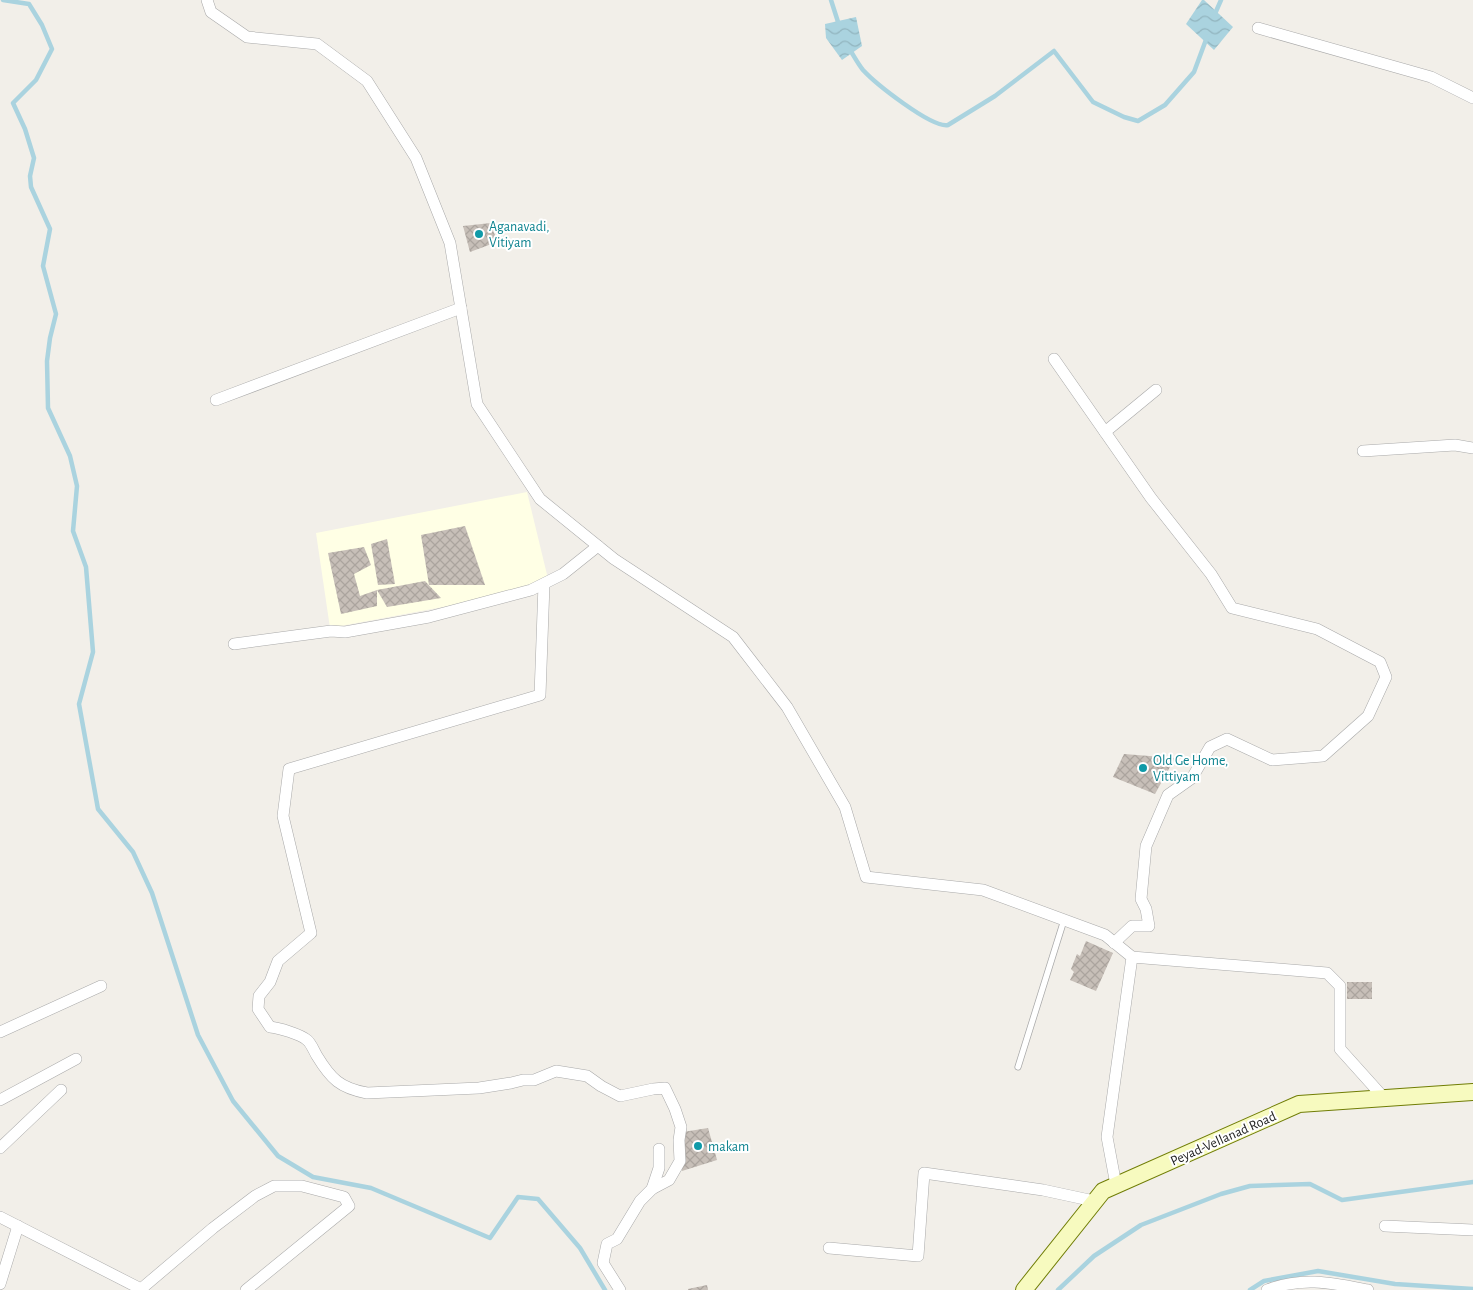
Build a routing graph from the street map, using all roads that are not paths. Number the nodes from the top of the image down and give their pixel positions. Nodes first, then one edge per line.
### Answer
1 (206, 0) edge
2 (1258, 28) dead end
3 (1473, 98) edge
4 (461, 308) junction
5 (1054, 359) dead end
6 (1156, 390) dead end
7 (216, 400) dead end
8 (1105, 432) junction
9 (1473, 448) edge
10 (1363, 451) dead end
11 (598, 546) junction
12 (544, 584) junction
13 (234, 644) dead end
14 (1064, 920) junction
15 (1114, 943) junction
16 (1132, 957) junction
17 (101, 986) dead end
18 (0, 1032) edge
19 (76, 1059) dead end
20 (1018, 1067) dead end
21 (61, 1090) dead end
22 (1473, 1092) edge
23 (1384, 1098) junction
24 (0, 1100) edge
25 (0, 1148) edge
26 (658, 1149) dead end
27 (1116, 1185) junction
28 (652, 1189) junction
29 (1094, 1202) junction
30 (0, 1217) edge
31 (18, 1226) junction
32 (1385, 1226) dead end
33 (1473, 1230) edge
34 (829, 1248) dead end
35 (0, 1284) edge
36 (142, 1290) edge
37 (246, 1290) edge
38 (620, 1290) edge
39 (1024, 1290) edge
40 (1268, 1290) edge
41 (1368, 1290) edge

1 - 4 street
2 - 3 street
4 - 7 street
4 - 11 street
5 - 8 street
6 - 8 street
8 - 15 street
9 - 10 street
11 - 12 street
11 - 14 street
12 - 13 street
12 - 28 street
14 - 15 street
14 - 20 lane
15 - 16 street
16 - 23 street
16 - 27 street
17 - 18 street
19 - 24 street
21 - 25 street
22 - 23 main road, Peyad-Vellanad Road
23 - 27 main road, Peyad-Vellanad Road
26 - 28 street
27 - 29 main road, Peyad-Vellanad Road
28 - 38 street
29 - 34 street
29 - 39 main road, Peyad-Vellanad Road
30 - 31 street
31 - 35 street
31 - 36 street
32 - 33 street
36 - 37 street
40 - 41 street

